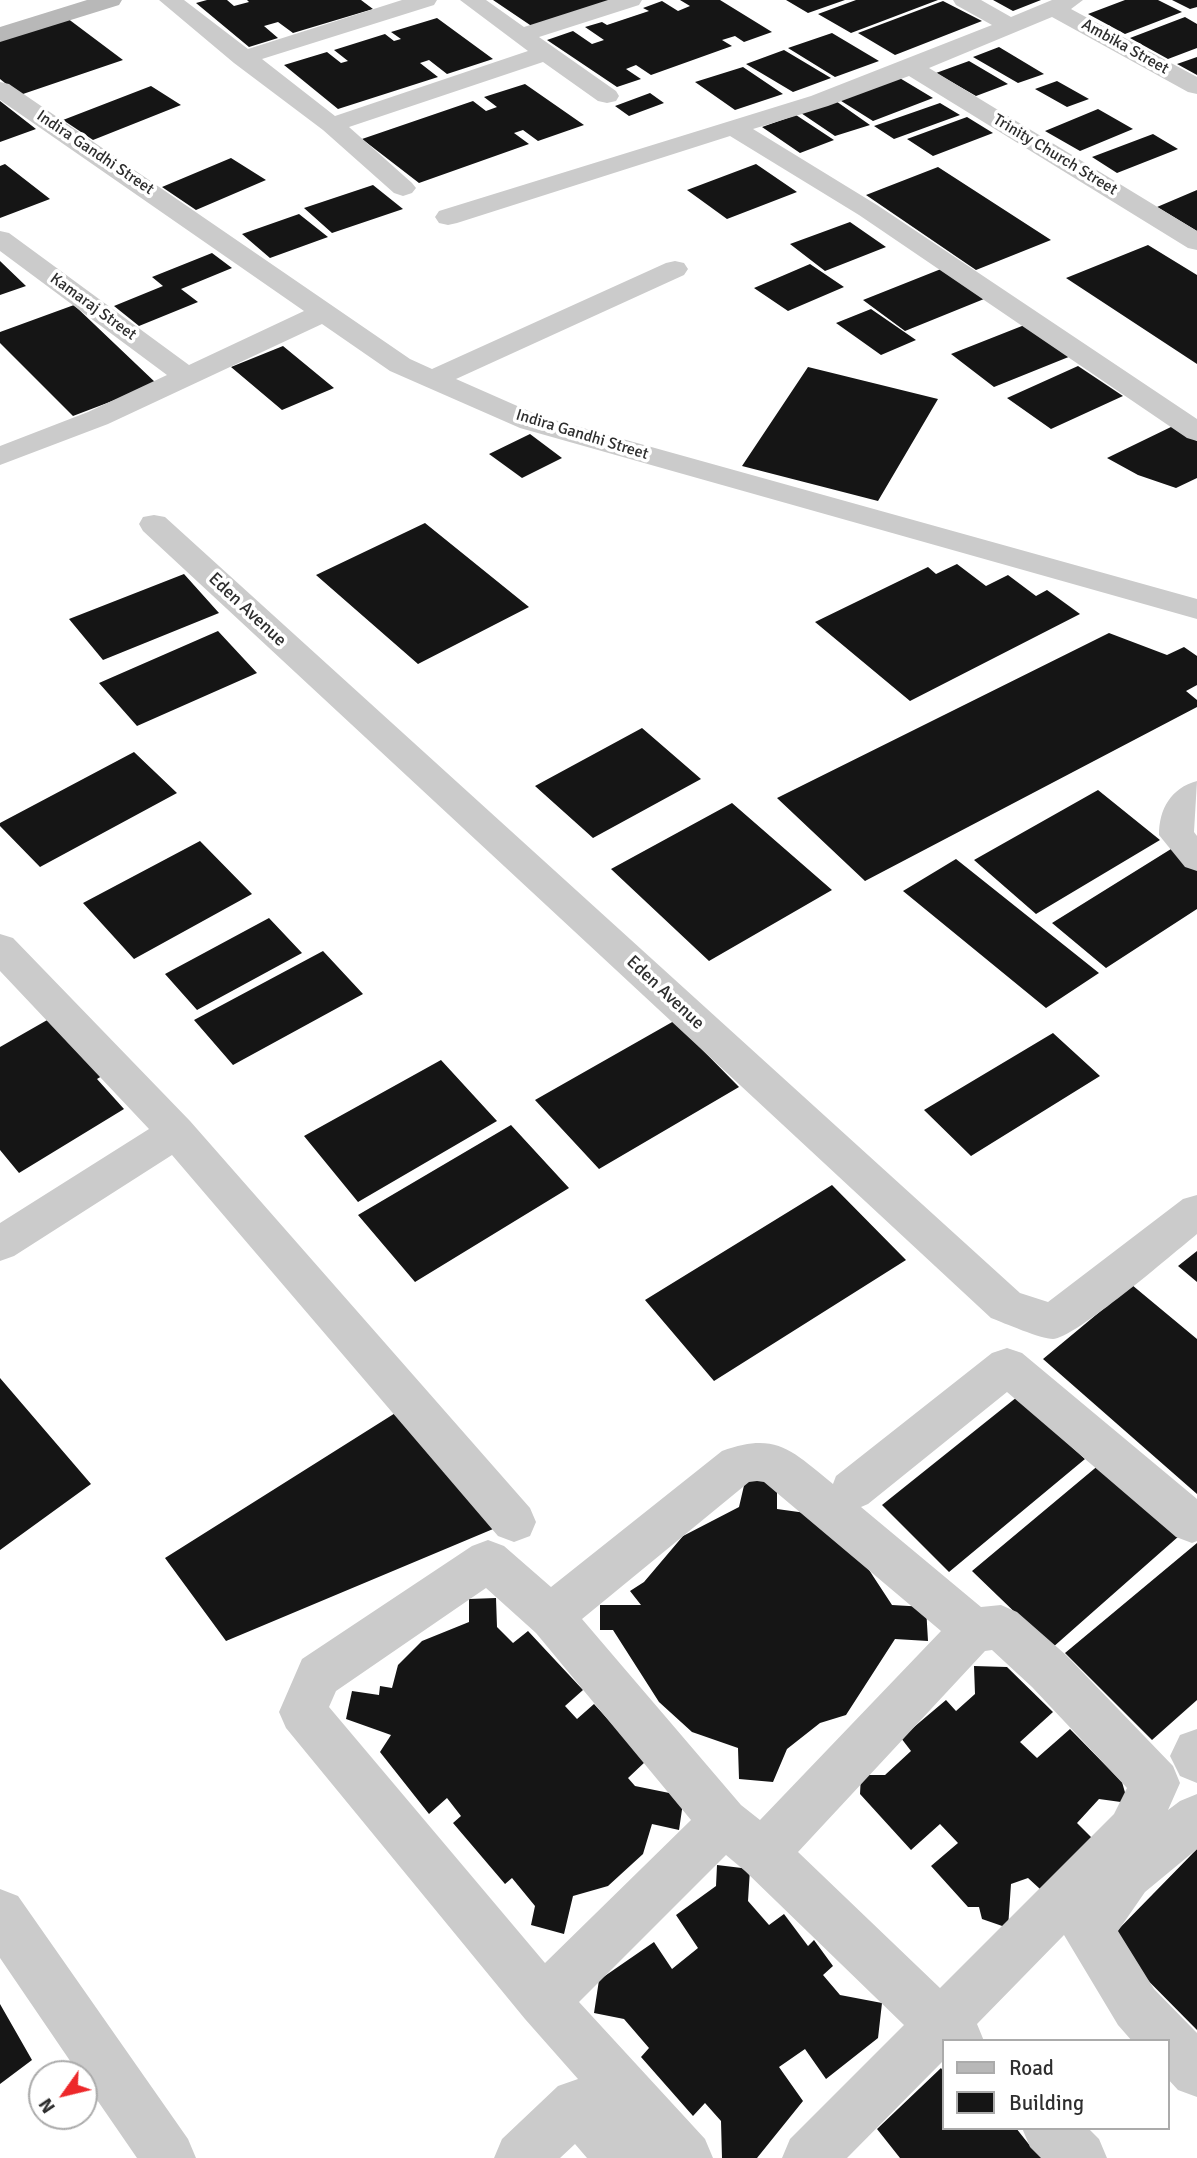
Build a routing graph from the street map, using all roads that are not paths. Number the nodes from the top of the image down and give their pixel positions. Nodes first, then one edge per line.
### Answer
1 (170, 0) edge
2 (426, 0) edge
3 (471, 0) edge
4 (631, 0) edge
5 (964, 0) edge
6 (107, 1) edge
7 (1063, 4) edge
8 (1010, 26) junction
9 (0, 35) edge
10 (522, 35) junction
11 (548, 53) junction
12 (242, 58) junction
13 (912, 68) junction
14 (1197, 87) edge
15 (0, 89) edge
16 (607, 96) dead end
17 (332, 125) junction
18 (733, 127) junction
19 (403, 188) dead end
20 (449, 217) dead end
21 (0, 239) edge
22 (1197, 242) edge
23 (675, 269) dead end
24 (325, 312) junction
25 (185, 375) junction
26 (433, 379) junction
27 (1197, 432) edge
28 (0, 456) edge
29 (154, 524) dead end
30 (1197, 609) edge
31 (1197, 793) edge
32 (1197, 858) edge
33 (0, 948) edge
34 (176, 1132) junction
35 (1197, 1211) edge
36 (0, 1244) edge
37 (1053, 1321) junction
38 (1007, 1366) junction
39 (852, 1490) dead end
40 (514, 1522) dead end
41 (1192, 1522) dead end
42 (552, 1618) junction
43 (973, 1630) junction
44 (1197, 1752) edge
45 (1197, 1759) edge
46 (1197, 1818) edge
47 (724, 1822) junction
48 (763, 1853) junction
49 (0, 1913) edge
50 (543, 2001) junction
51 (950, 2032) edge
52 (942, 2039) edge
53 (1166, 2039) edge
54 (1169, 2042) edge
55 (1197, 2071) edge
56 (1051, 2130) edge
57 (169, 2158) edge
58 (521, 2158) edge
59 (622, 2158) edge
60 (686, 2158) edge
61 (809, 2158) edge
62 (1080, 2158) edge

1 - 12 street
2 - 12 street
3 - 10 street
4 - 10 street
5 - 8 street
6 - 9 street
7 - 8 street
7 - 14 street, Ambika Street
8 - 13 street
10 - 11 street
11 - 16 street
11 - 17 street
12 - 17 street
13 - 18 street
13 - 22 street, Trinity Church Street
15 - 24 street, Indira Gandhi Street
17 - 19 street
18 - 20 street
18 - 27 street
21 - 25 street, Kamaraj Street
23 - 26 street
24 - 25 street
24 - 26 street, Indira Gandhi Street
25 - 28 street
26 - 30 street, Indira Gandhi Street
29 - 37 street, Eden Avenue
31 - 32 street
33 - 34 street
34 - 36 street
34 - 40 street
35 - 37 street
37 - 38 street
38 - 39 street
38 - 41 street
42 - 43 street
42 - 47 street
42 - 50 street
43 - 48 street
43 - 51 street
44 - 45 street
46 - 53 street
47 - 48 street
47 - 50 street
48 - 51 street
49 - 57 street
50 - 60 street
52 - 61 street
54 - 55 street
56 - 62 street
58 - 59 street

